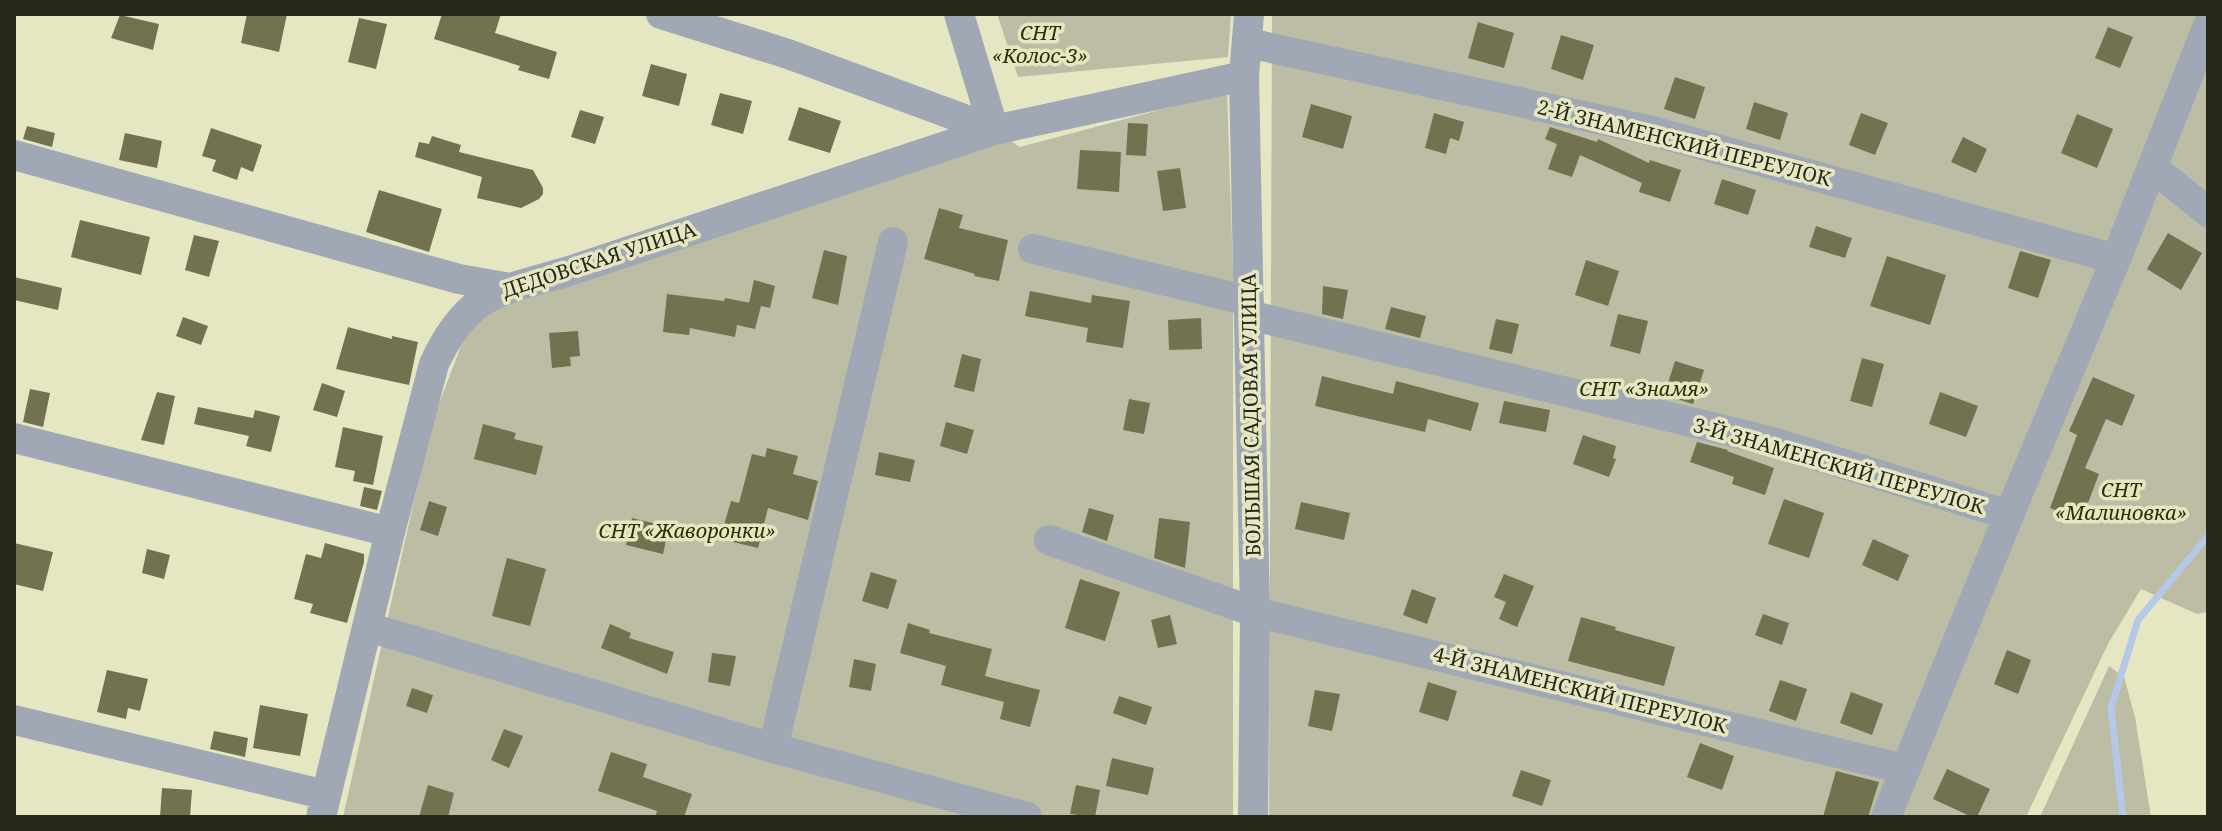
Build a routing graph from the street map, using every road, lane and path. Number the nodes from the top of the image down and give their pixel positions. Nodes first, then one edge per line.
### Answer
1 (661, 14) edge
2 (959, 14) edge
3 (2208, 25) edge
4 (1249, 28) edge
5 (1244, 76) junction
6 (994, 130) junction
7 (14, 155) edge
8 (2152, 167) junction
9 (2208, 212) edge
10 (893, 242) dead end
11 (1033, 249) dead end
12 (2116, 259) junction
13 (511, 288) junction
14 (1249, 308) junction
15 (14, 438) edge
16 (2009, 515) junction
17 (390, 532) junction
18 (1049, 540) dead end
19 (1255, 612) junction
20 (368, 627) junction
21 (14, 720) edge
22 (773, 748) junction
23 (1904, 769) junction
24 (324, 806) edge
25 (1027, 817) edge
26 (1253, 817) edge
27 (1886, 817) edge

1 - 6 street
2 - 6 street
3 - 8 street
4 - 5 street, БОЛЬШАЯ САДОВАЯ УЛИЦА
4 - 12 street, 2-Й ЗНАМЕНСКИЙ ПЕРЕУЛОК
5 - 6 street, ДЕДОВСКАЯ УЛИЦА
5 - 14 street, БОЛЬШАЯ САДОВАЯ УЛИЦА
6 - 13 street, ДЕДОВСКАЯ УЛИЦА
7 - 13 street
8 - 9 street
8 - 12 street
10 - 22 street
11 - 14 street, 3-Й ЗНАМЕНСКИЙ ПЕРЕУЛОК
12 - 16 street
13 - 17 street, ДЕДОВСКАЯ УЛИЦА
14 - 16 street, 3-Й ЗНАМЕНСКИЙ ПЕРЕУЛОК
14 - 19 street, БОЛЬШАЯ САДОВАЯ УЛИЦА
15 - 17 street
16 - 23 street
17 - 20 street, ДЕДОВСКАЯ УЛИЦА
18 - 19 street, 4-Й ЗНАМЕНСКИЙ ПЕРЕУЛОК
19 - 23 street, 4-Й ЗНАМЕНСКИЙ ПЕРЕУЛОК
19 - 26 street, БОЛЬШАЯ САДОВАЯ УЛИЦА
20 - 22 street
20 - 24 street, ДЕДОВСКАЯ УЛИЦА
21 - 24 street
22 - 25 street
23 - 27 street

